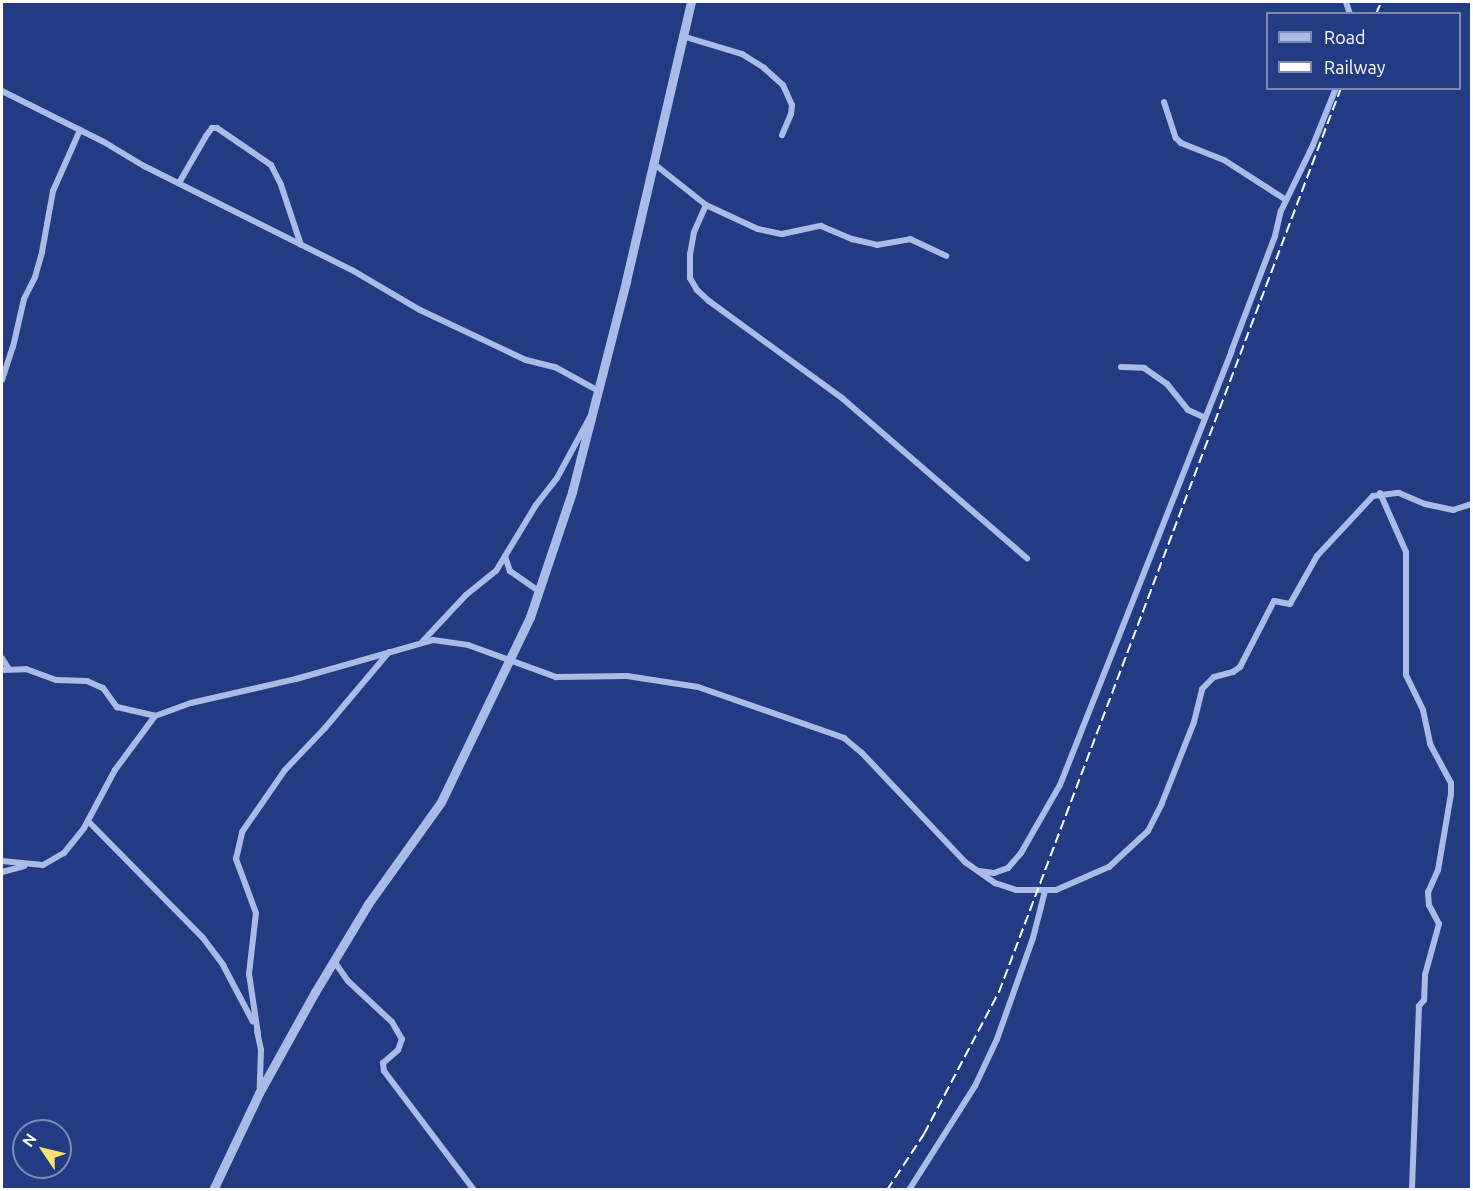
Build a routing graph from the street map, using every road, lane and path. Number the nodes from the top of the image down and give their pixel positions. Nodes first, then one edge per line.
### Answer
1 (691, 2) edge
2 (682, 36) junction
3 (1334, 90) edge
4 (2, 91) edge
5 (1164, 102) dead end
6 (80, 130) junction
7 (782, 135) dead end
8 (653, 163) junction
9 (179, 183) junction
10 (1286, 200) junction
11 (706, 205) junction
12 (302, 246) junction
13 (946, 256) dead end
14 (1121, 367) dead end
15 (2, 380) edge
16 (597, 390) junction
17 (590, 417) junction
18 (1204, 417) junction
19 (1380, 493) junction
20 (1472, 504) edge
21 (505, 556) junction
22 (1027, 558) dead end
23 (539, 591) junction
24 (422, 642) junction
25 (390, 651) junction
26 (2, 658) edge
27 (510, 660) junction
28 (5, 670) edge
29 (154, 716) junction
30 (88, 821) junction
31 (2, 861) edge
32 (28, 866) junction
33 (2, 872) edge
34 (979, 872) junction
35 (1045, 891) junction
36 (334, 961) junction
37 (258, 1034) junction
38 (258, 1093) junction
39 (213, 1190) edge
40 (474, 1190) edge
41 (909, 1190) edge
42 (1412, 1190) edge

1 - 2 street
2 - 7 street
2 - 8 street
3 - 10 street
4 - 6 street
5 - 10 street
6 - 9 street
6 - 15 street
8 - 11 street
8 - 16 street
9 - 12 street
9 - 12 street
10 - 18 street
11 - 13 street
11 - 22 street
12 - 16 street
14 - 18 street
16 - 17 street
17 - 21 street
17 - 23 street
18 - 34 street
19 - 20 street
19 - 35 street
19 - 42 street
21 - 23 street
21 - 24 street
23 - 27 street
24 - 25 street
24 - 27 street
25 - 29 street
25 - 37 street
26 - 28 street
27 - 34 street
27 - 36 street
28 - 29 street
29 - 30 street
30 - 32 street
30 - 37 street
31 - 32 street
32 - 33 street
34 - 35 street
35 - 41 street
36 - 38 street
36 - 40 street
37 - 38 street
38 - 39 street

